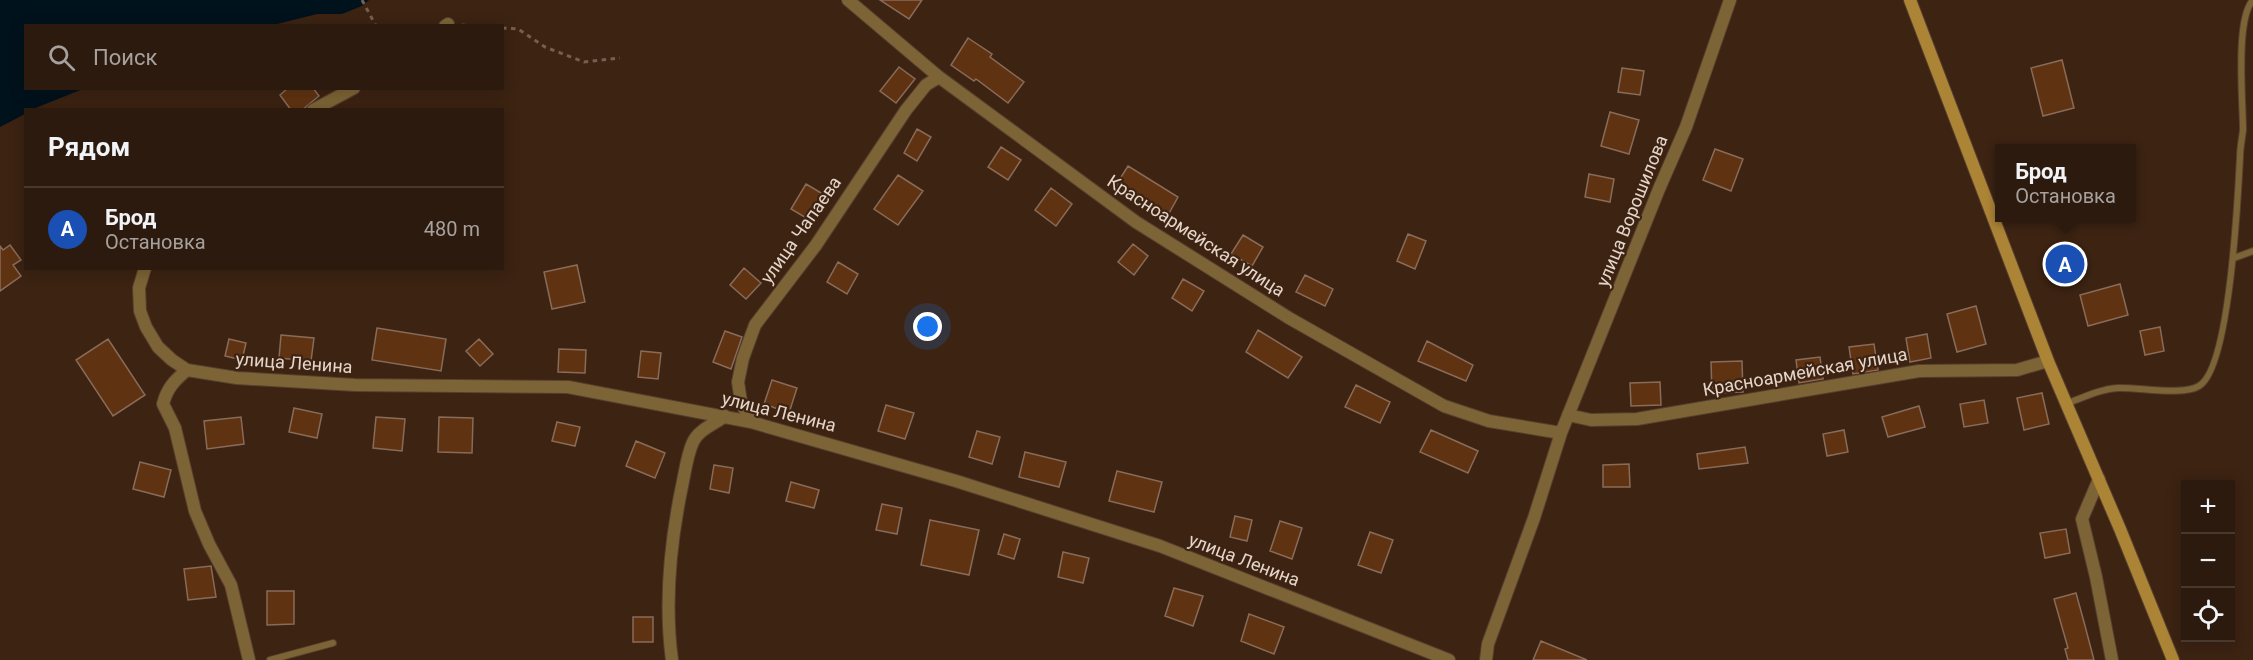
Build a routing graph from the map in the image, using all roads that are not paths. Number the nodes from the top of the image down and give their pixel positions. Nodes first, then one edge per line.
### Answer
1 (848, 0) edge
2 (1730, 0) edge
3 (1910, 0) edge
4 (2253, 0) edge
5 (939, 76) junction
6 (350, 90) edge
7 (317, 108) edge
8 (2253, 251) edge
9 (2234, 258) junction
10 (144, 270) edge
11 (2048, 361) junction
12 (188, 370) junction
13 (2066, 404) junction
14 (1568, 415) junction
15 (725, 416) junction
16 (751, 422) junction
17 (1561, 433) junction
18 (2099, 479) junction
19 (333, 643) dead end
20 (249, 660) edge
21 (270, 660) edge
22 (672, 660) edge
23 (1449, 660) edge
24 (1486, 660) edge
25 (2112, 660) edge
26 (2173, 660) edge

1 - 5 street, Красноармейская улица
2 - 14 street, улица Ворошилова
3 - 11 main road
4 - 9 lane
5 - 16 street, улица Чапаева
5 - 17 street, Красноармейская улица
6 - 7 street
8 - 9 lane
9 - 13 lane
10 - 12 street, улица Ленина
11 - 13 main road
11 - 14 street, Красноармейская улица
12 - 15 street, улица Ленина
12 - 20 street
13 - 18 main road
14 - 17 street, улица Ворошилова
15 - 16 street, улица Ленина
15 - 22 street
16 - 23 street, улица Ленина
17 - 24 street, улица Ворошилова
18 - 25 street
18 - 26 main road
19 - 21 lane

